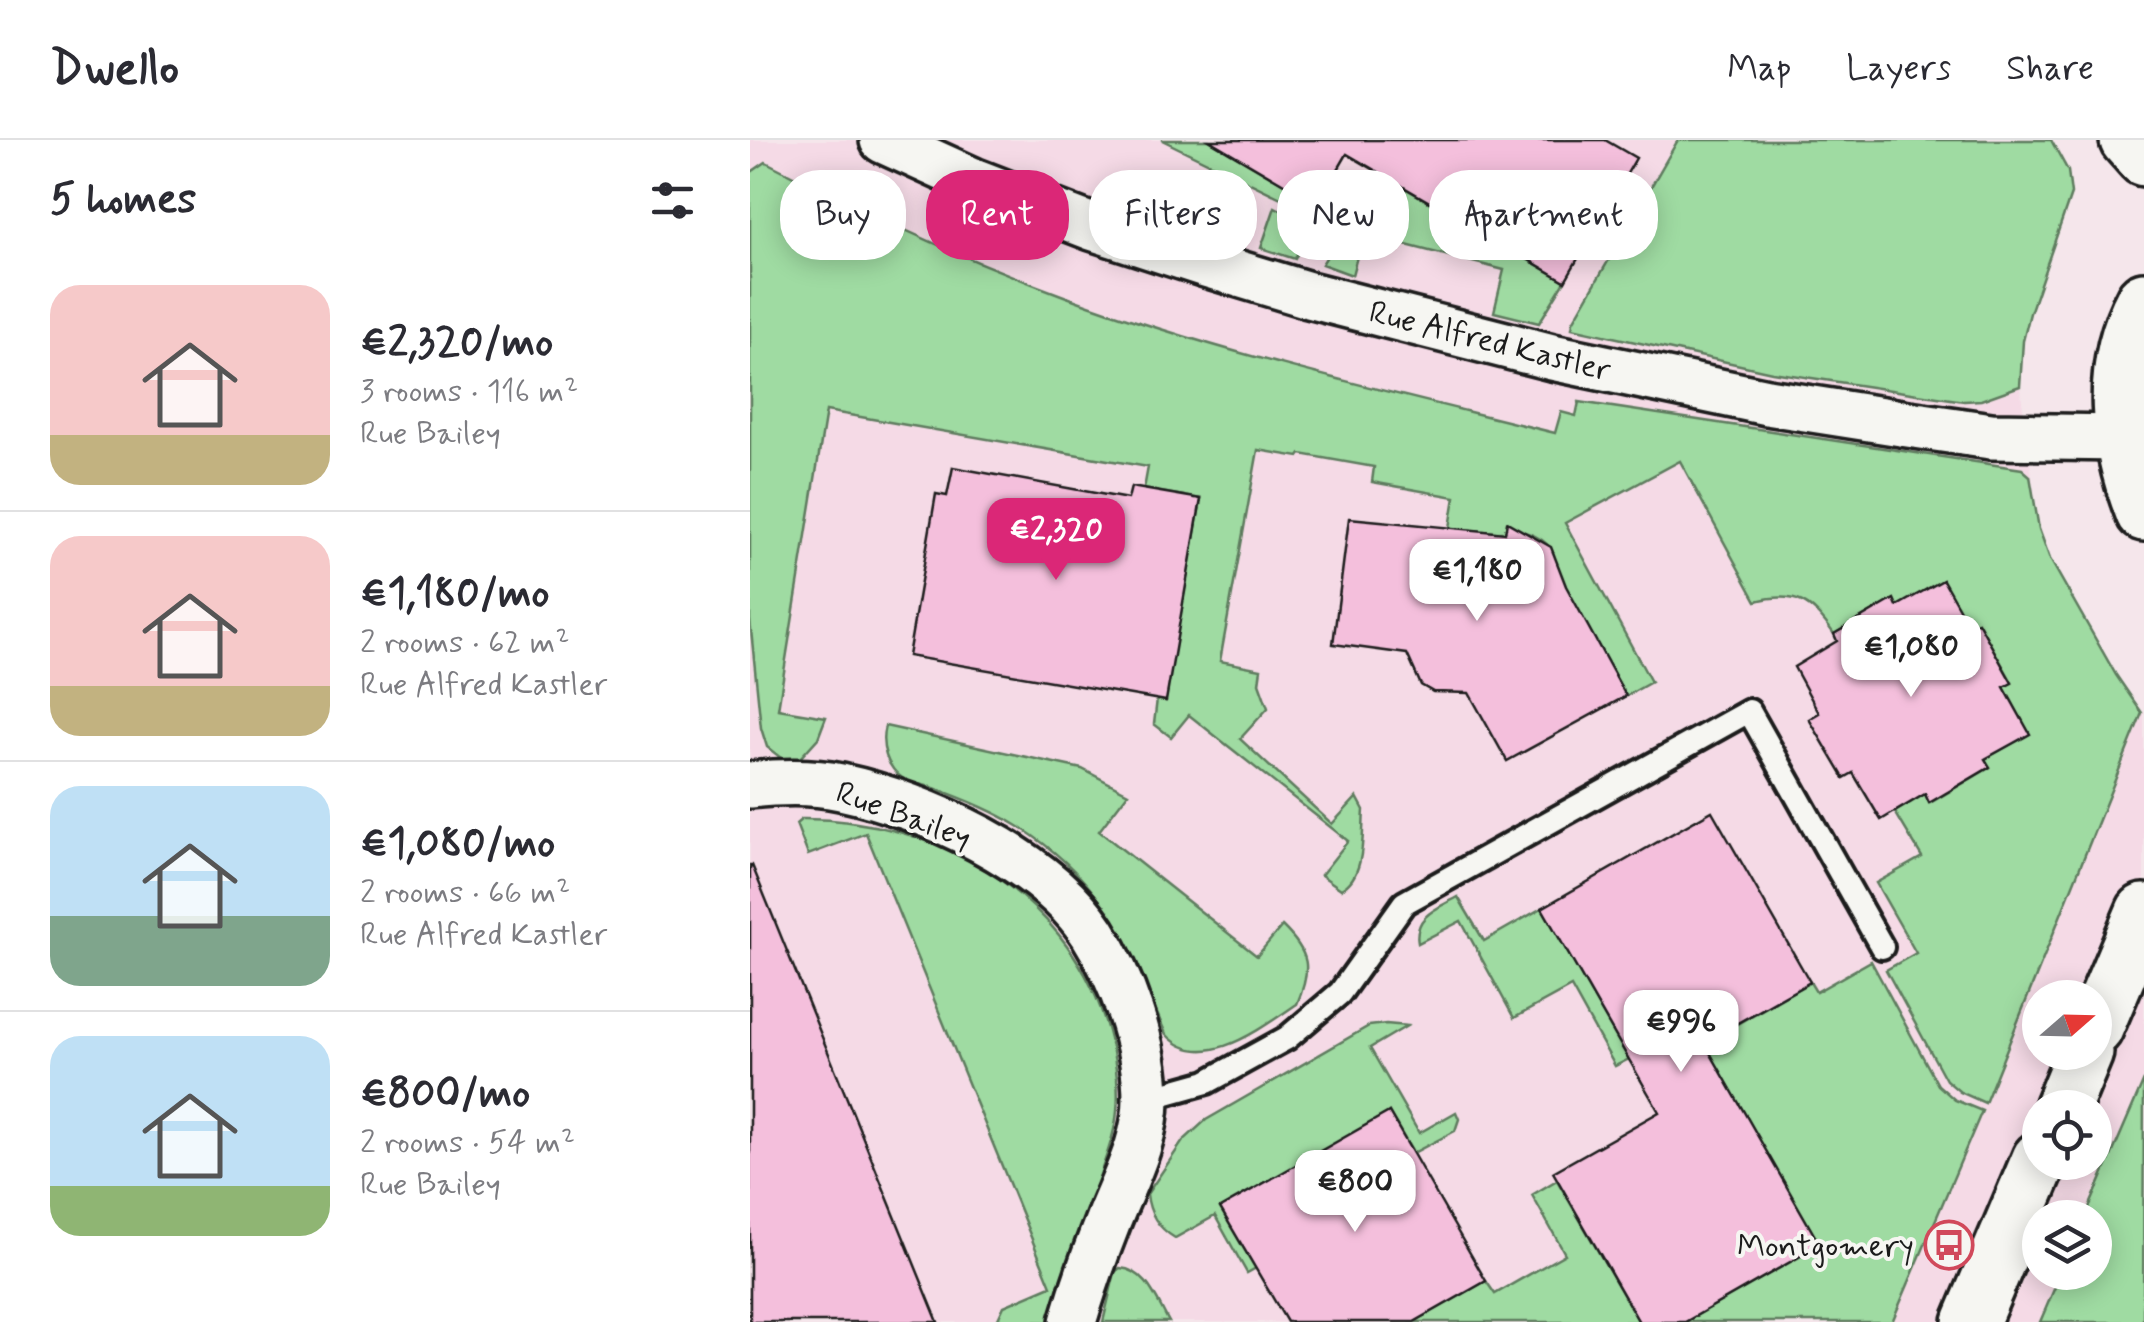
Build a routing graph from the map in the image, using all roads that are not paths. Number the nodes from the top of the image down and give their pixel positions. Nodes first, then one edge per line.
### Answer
1 (883, 140) edge
2 (2128, 140) edge
3 (2144, 158) edge
4 (2144, 300) edge
5 (2121, 438) junction
6 (2144, 513) edge
7 (750, 785) edge
8 (2144, 912) edge
9 (1882, 948) dead end
10 (2112, 988) edge
11 (1146, 1099) junction
12 (2031, 1180) edge
13 (1073, 1322) edge
14 (1971, 1322) edge

1 - 5 street, Rue Alfred Kastler
2 - 3 street
4 - 5 street
5 - 6 street
7 - 11 street, Rue Bailey
8 - 10 street
9 - 11 lane
11 - 13 street, Rue Bailey
12 - 14 street

